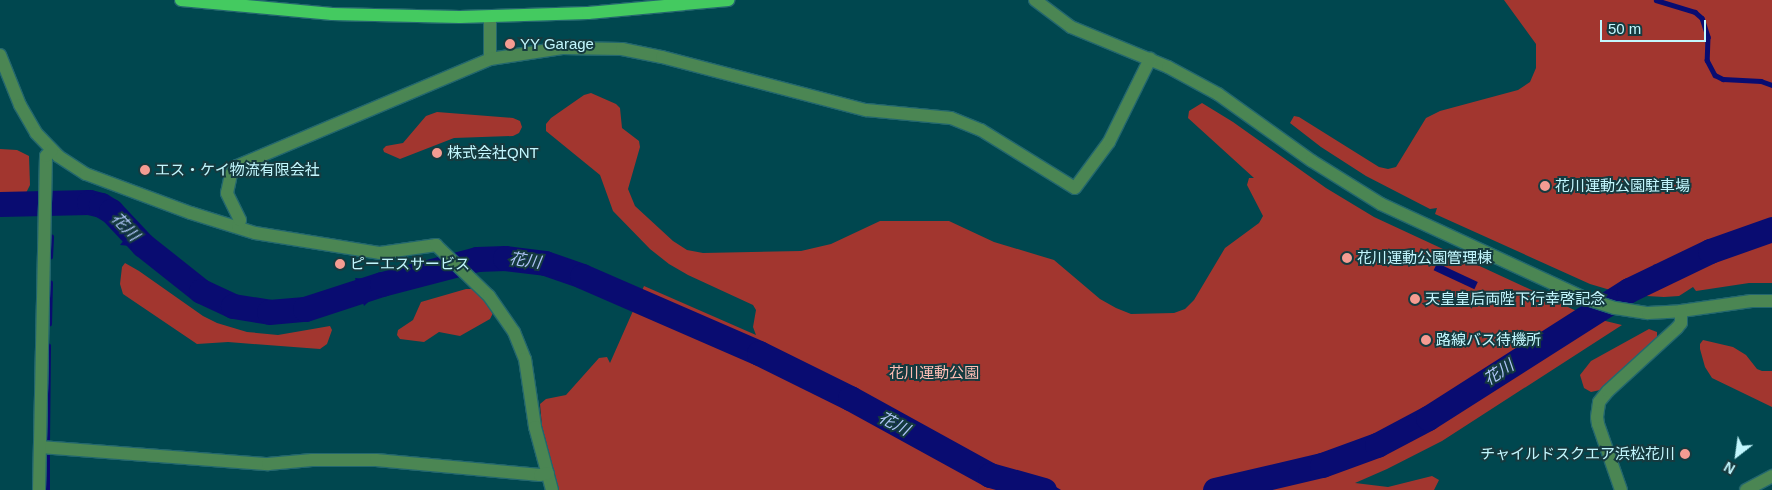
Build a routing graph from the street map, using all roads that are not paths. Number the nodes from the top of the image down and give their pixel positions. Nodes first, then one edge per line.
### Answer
1 (181, 0) edge
2 (728, 0) edge
3 (1035, 0) edge
4 (490, 17) junction
5 (0, 55) edge
6 (490, 59) junction
7 (1150, 59) junction
8 (52, 150) junction
9 (238, 227) junction
10 (1772, 301) edge
11 (1681, 312) junction
12 (40, 448) junction
13 (548, 473) junction
14 (1772, 476) edge
15 (1752, 489) edge
16 (40, 490) edge
17 (552, 490) edge
18 (1621, 490) edge

1 - 4 main road
2 - 4 main road
3 - 7 street
4 - 6 street
5 - 8 street
6 - 7 street
6 - 9 street
7 - 11 street
8 - 9 street
8 - 12 street
9 - 13 street
10 - 11 street
11 - 18 street
12 - 13 street
12 - 16 street
13 - 17 street
14 - 15 street

